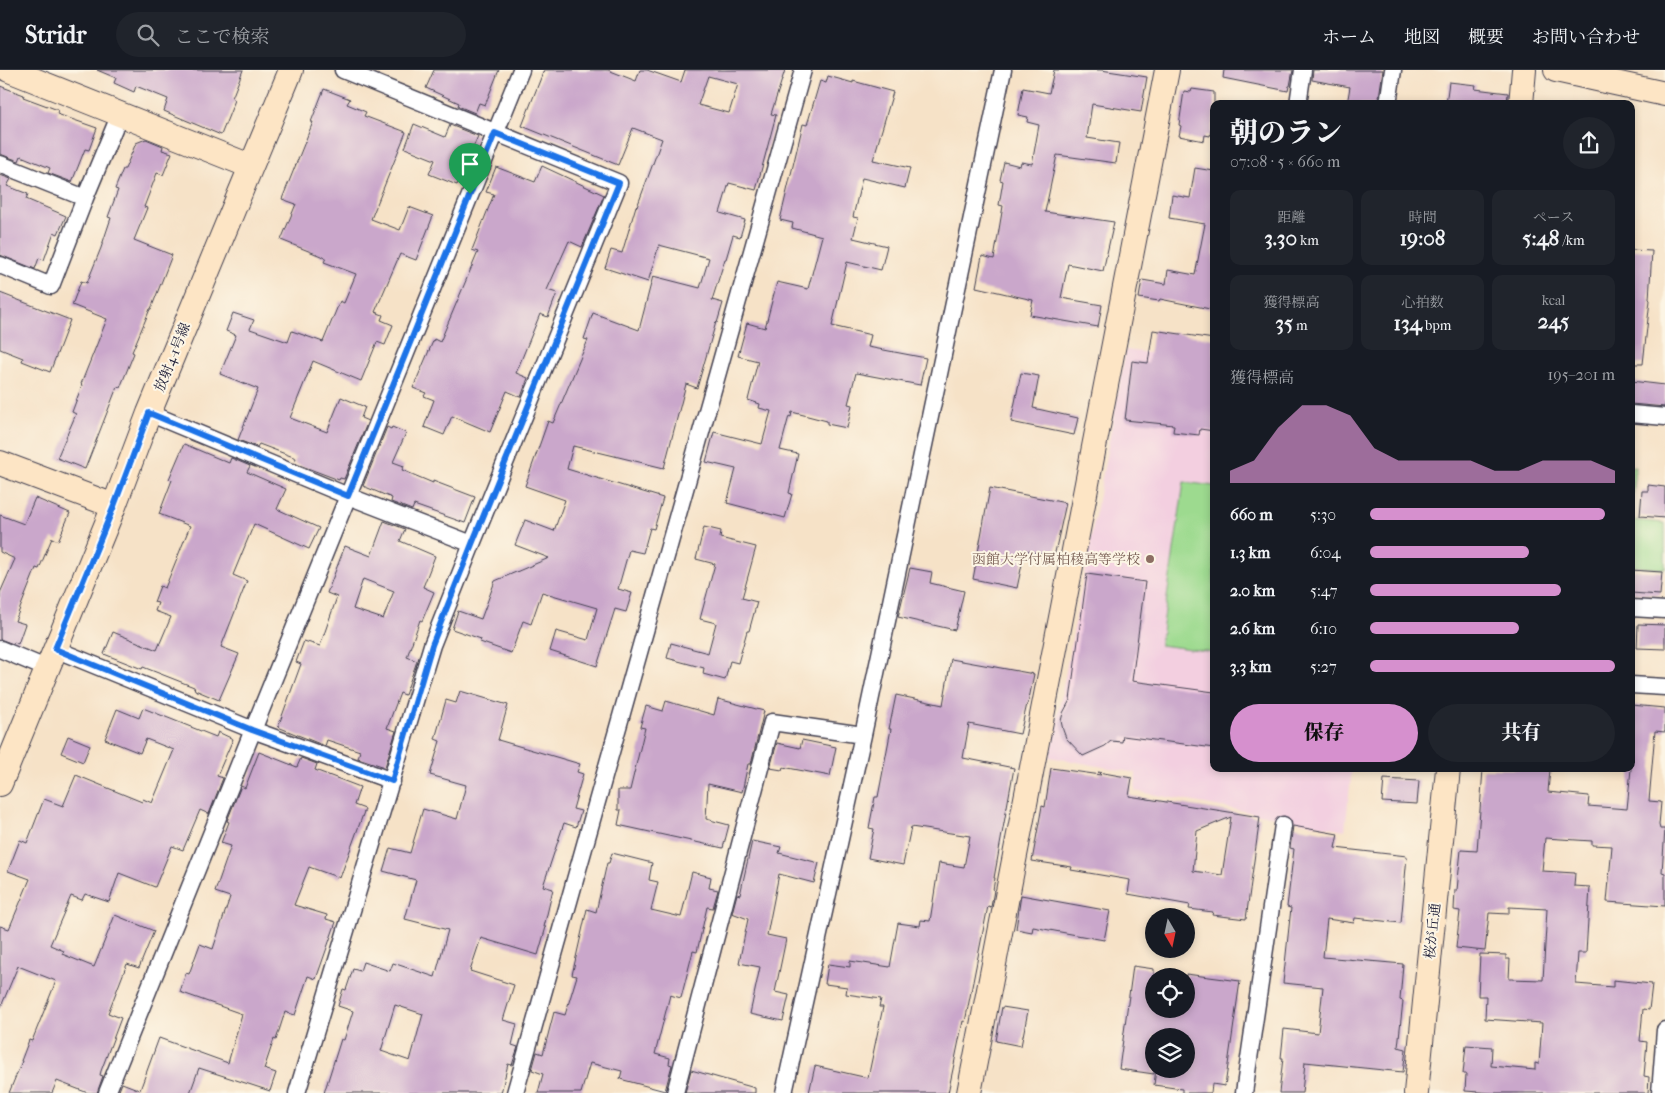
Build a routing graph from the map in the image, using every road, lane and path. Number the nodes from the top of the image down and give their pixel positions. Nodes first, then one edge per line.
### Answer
1 (9, 70) edge
2 (291, 70) edge
3 (344, 70) edge
4 (521, 70) edge
5 (803, 70) edge
6 (1003, 70) edge
7 (1167, 70) edge
8 (1303, 70) edge
9 (1393, 70) edge
10 (1524, 70) edge
11 (1556, 70) edge
12 (1665, 94) edge
13 (1299, 100) edge
14 (1389, 100) edge
15 (1520, 100) edge
16 (120, 114) junction
17 (495, 133) junction
18 (0, 164) edge
19 (250, 166) junction
20 (85, 198) junction
21 (0, 265) edge
22 (149, 413) junction
23 (1635, 414) edge
24 (1665, 417) edge
25 (0, 463) edge
26 (348, 496) junction
27 (114, 506) junction
28 (472, 544) junction
29 (1635, 608) edge
30 (1665, 610) edge
31 (0, 650) edge
32 (52, 659) junction
33 (1635, 685) edge
34 (1665, 687) edge
35 (252, 730) junction
36 (863, 734) junction
37 (1448, 772) edge
38 (392, 781) junction
39 (0, 784) edge
40 (1283, 825) dead end
41 (1665, 1030) edge
42 (107, 1093) edge
43 (297, 1093) edge
44 (515, 1093) edge
45 (675, 1093) edge
46 (784, 1093) edge
47 (969, 1093) edge
48 (1244, 1093) edge
49 (1416, 1093) edge
50 (1660, 1093) edge

1 - 16 street
2 - 19 street, 放射4-1号線
3 - 17 street
4 - 17 street
5 - 44 street
6 - 36 street
7 - 47 street
8 - 13 street
9 - 14 street
10 - 15 street
11 - 12 street
16 - 19 street
16 - 20 street
17 - 26 street
17 - 28 street
18 - 20 street
19 - 22 street, 放射4-1号線
20 - 21 street
22 - 26 street
22 - 27 street, 放射4-1号線
23 - 24 street
25 - 27 street
26 - 28 street
26 - 35 street
27 - 32 street, 放射4-1号線
28 - 38 street
29 - 30 street
31 - 32 street
32 - 35 street
32 - 39 street, 放射4-1号線
33 - 34 street
35 - 38 street
35 - 42 street
36 - 45 street
36 - 46 street
37 - 49 street, 桜が丘通
38 - 43 street
40 - 48 street
41 - 50 street

